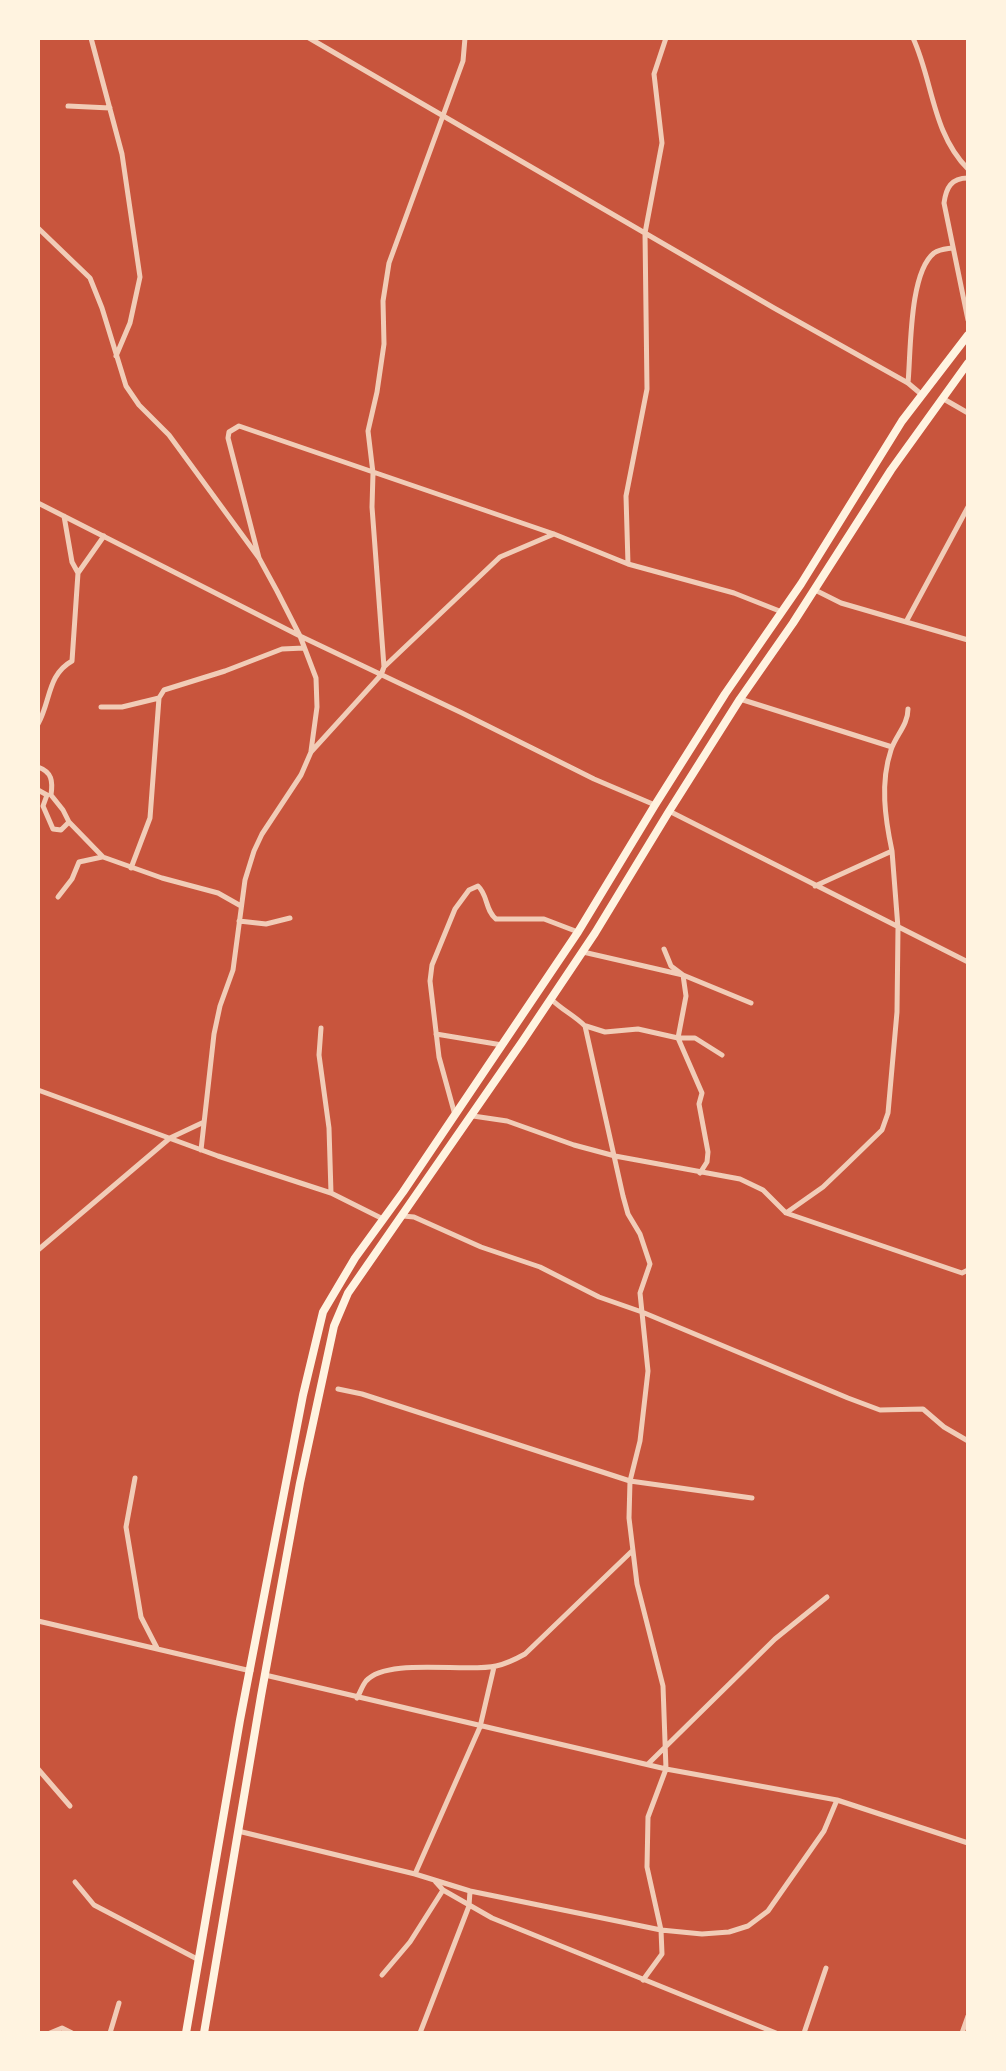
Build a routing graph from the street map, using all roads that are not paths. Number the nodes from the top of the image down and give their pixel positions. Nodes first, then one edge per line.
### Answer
1 (91, 38) edge
2 (309, 38) edge
3 (465, 38) edge
4 (913, 38) edge
5 (667, 39) edge
6 (68, 106) dead end
7 (110, 108) junction
8 (444, 114) junction
9 (968, 169) edge
10 (968, 178) edge
11 (38, 228) edge
12 (645, 233) junction
13 (952, 248) junction
14 (968, 320) edge
15 (968, 335) edge
16 (115, 357) junction
17 (968, 363) edge
18 (908, 383) junction
19 (921, 394) junction
20 (941, 398) junction
21 (968, 413) edge
22 (373, 473) junction
23 (38, 503) edge
24 (968, 507) edge
25 (63, 515) junction
26 (554, 534) junction
27 (104, 536) junction
28 (259, 558) junction
29 (628, 564) junction
30 (78, 573) junction
31 (814, 590) junction
32 (783, 612) junction
33 (906, 622) junction
34 (300, 636) junction
35 (968, 640) edge
36 (304, 648) junction
37 (384, 667) junction
38 (381, 675) junction
39 (159, 698) junction
40 (740, 699) junction
41 (101, 707) dead end
42 (908, 709) dead end
43 (38, 724) edge
44 (892, 747) junction
45 (311, 752) junction
46 (38, 767) edge
47 (38, 790) edge
48 (49, 795) junction
49 (655, 805) junction
50 (669, 811) junction
51 (69, 822) junction
52 (892, 851) junction
53 (103, 857) junction
54 (131, 868) junction
55 (815, 886) junction
56 (58, 897) dead end
57 (241, 906) junction
58 (290, 918) dead end
59 (239, 921) junction
60 (898, 928) junction
61 (578, 932) junction
62 (664, 949) dead end
63 (583, 952) junction
64 (968, 962) edge
65 (683, 975) junction
66 (551, 999) junction
67 (751, 1003) dead end
68 (585, 1026) junction
69 (321, 1028) dead end
70 (436, 1034) junction
71 (678, 1038) junction
72 (502, 1045) junction
73 (722, 1055) dead end
74 (38, 1090) edge
75 (455, 1115) junction
76 (473, 1116) junction
77 (205, 1122) junction
78 (170, 1138) junction
79 (201, 1150) junction
80 (615, 1156) junction
81 (700, 1173) junction
82 (331, 1193) junction
83 (786, 1213) junction
84 (402, 1216) junction
85 (383, 1219) junction
86 (38, 1250) edge
87 (968, 1270) edge
88 (642, 1312) junction
89 (338, 1389) dead end
90 (968, 1441) edge
91 (135, 1478) dead end
92 (630, 1481) junction
93 (752, 1498) dead end
94 (631, 1551) junction
95 (827, 1597) dead end
96 (38, 1621) edge
97 (157, 1648) junction
98 (494, 1667) junction
99 (251, 1671) junction
100 (264, 1675) junction
101 (357, 1698) junction
102 (480, 1727) junction
103 (667, 1746) junction
104 (648, 1764) junction
105 (38, 1769) edge
106 (666, 1769) junction
107 (837, 1800) junction
108 (70, 1806) dead end
109 (237, 1831) junction
110 (968, 1843) edge
111 (415, 1874) junction
112 (434, 1881) junction
113 (75, 1882) dead end
114 (443, 1890) junction
115 (470, 1891) junction
116 (469, 1906) junction
117 (661, 1930) junction
118 (199, 1960) junction
119 (826, 1968) dead end
120 (382, 1975) dead end
121 (643, 1980) junction
122 (119, 2003) dead end
123 (968, 2016) edge
124 (50, 2033) edge
125 (72, 2033) edge
126 (110, 2033) edge
127 (186, 2033) edge
128 (204, 2033) edge
129 (420, 2033) edge
130 (776, 2033) edge
131 (804, 2033) edge
132 (962, 2033) edge

1 - 7 street
2 - 8 street
3 - 8 street
4 - 9 street
5 - 12 street
6 - 7 street
7 - 16 street
8 - 12 street
8 - 22 street
10 - 13 street
11 - 16 street
12 - 18 street
12 - 29 street
13 - 14 street
13 - 18 street
15 - 19 main road
16 - 28 street
17 - 20 main road
18 - 19 street
19 - 32 main road
20 - 21 street
20 - 31 main road
22 - 26 street
22 - 28 street
22 - 37 street
23 - 25 street
24 - 33 street
25 - 27 street
25 - 30 street
26 - 29 street
26 - 37 street
27 - 30 street
27 - 34 street
28 - 34 street
29 - 32 street
30 - 43 street
31 - 33 street
31 - 40 main road
32 - 49 main road
33 - 35 street
34 - 36 street
34 - 38 street
36 - 39 street
36 - 45 street
37 - 38 street
38 - 45 street
38 - 49 street
39 - 41 street
39 - 54 street
40 - 44 street
40 - 50 main road
42 - 44 street
44 - 52 street
45 - 57 street
46 - 48 street
47 - 48 street
48 - 51 street
48 - 51 street
49 - 61 main road
50 - 55 street
50 - 63 main road
51 - 53 street
52 - 55 street
52 - 60 street
53 - 54 street
53 - 56 street
54 - 57 street
55 - 60 street
57 - 59 street
58 - 59 street
59 - 77 street
60 - 64 street
60 - 83 street
61 - 70 street
61 - 72 main road
62 - 65 street
63 - 65 street
63 - 66 main road
65 - 67 street
65 - 71 street
66 - 68 street
66 - 76 main road
68 - 71 street
68 - 80 street
69 - 82 street
70 - 72 street
70 - 75 street
71 - 73 street
71 - 81 street
72 - 75 main road
74 - 78 street
75 - 85 main road
76 - 80 street
76 - 84 main road
77 - 78 street
77 - 79 street
78 - 79 street
78 - 86 street
79 - 82 street
80 - 81 street
80 - 88 street
81 - 83 street
82 - 85 street
83 - 87 street
84 - 88 street
84 - 100 main road
85 - 99 main road
88 - 90 street
88 - 92 street
89 - 92 street
91 - 97 street
92 - 93 street
92 - 94 street
94 - 98 street
94 - 103 street
95 - 103 street
96 - 97 street
97 - 99 street
98 - 101 street
98 - 102 street
99 - 118 main road
100 - 101 street
100 - 109 main road
101 - 102 street
102 - 104 street
102 - 111 street
103 - 104 street
103 - 106 street
104 - 106 street
105 - 108 street
106 - 107 street
106 - 117 street
107 - 110 street
107 - 117 street
109 - 111 street
109 - 128 main road
111 - 112 street
112 - 114 street
112 - 115 street
113 - 118 street
114 - 116 street
114 - 120 street
115 - 116 street
115 - 117 street
116 - 121 street
116 - 129 street
117 - 121 street
118 - 127 main road
119 - 131 street
121 - 130 street
122 - 126 street
123 - 132 street
124 - 125 street

